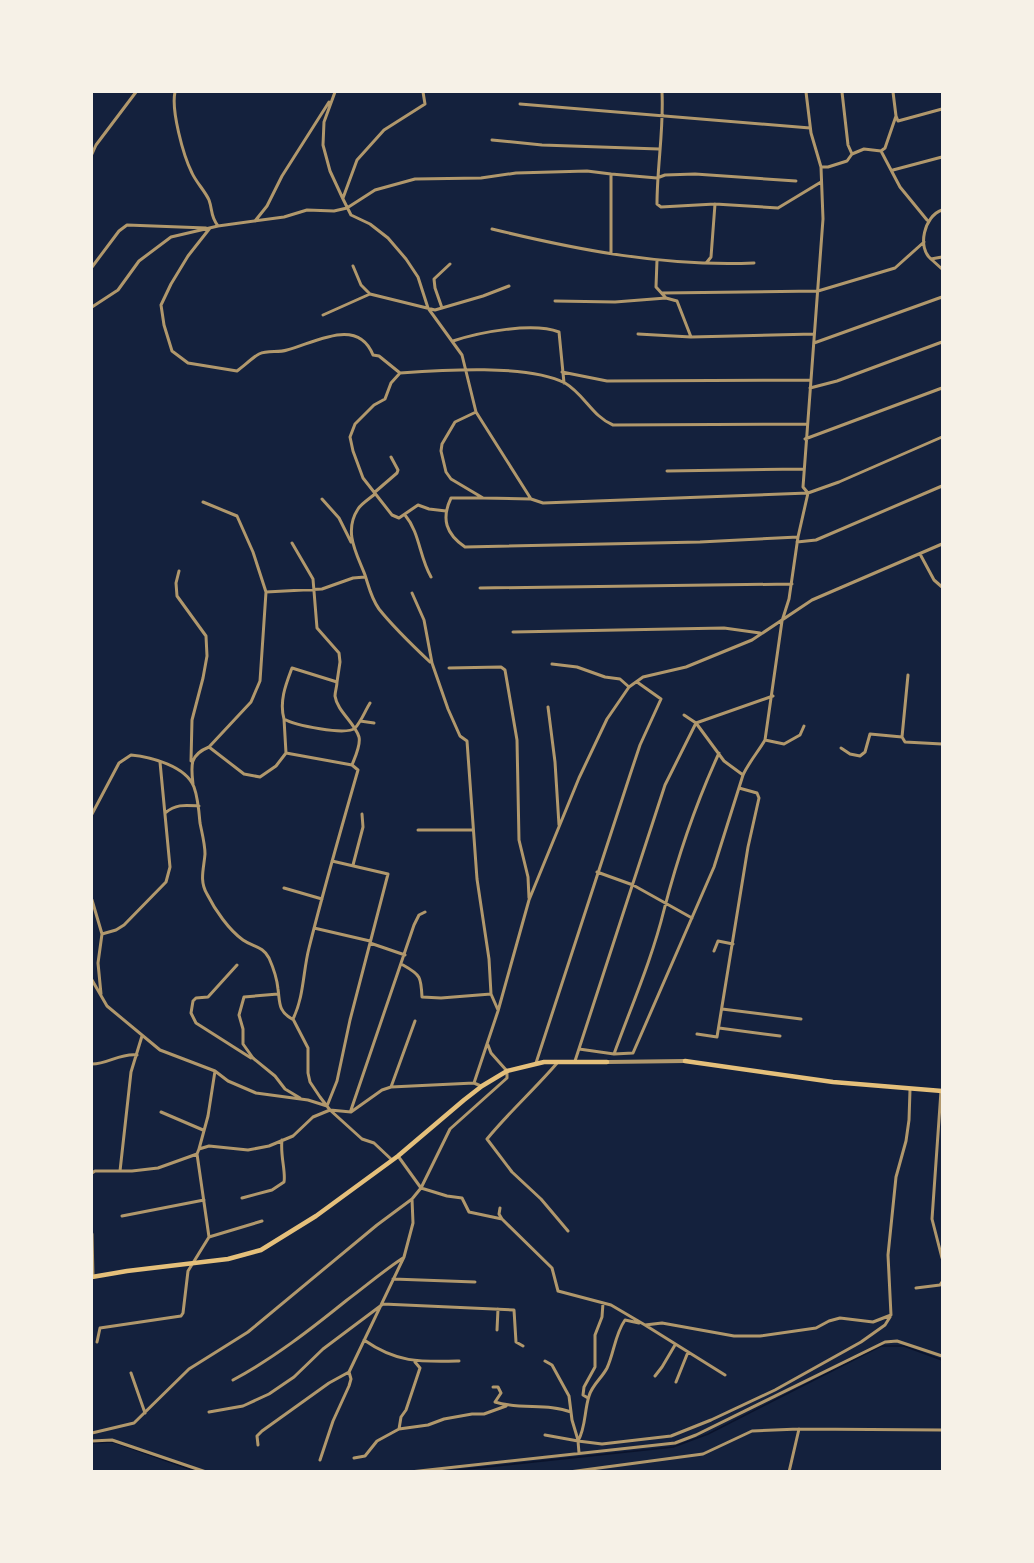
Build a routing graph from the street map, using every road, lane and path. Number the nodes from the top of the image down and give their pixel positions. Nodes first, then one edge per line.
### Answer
1 (136, 92) edge
2 (175, 92) edge
3 (423, 92) edge
4 (662, 92) edge
5 (806, 92) edge
6 (842, 92) edge
7 (893, 92) edge
8 (334, 93) edge
9 (520, 104) dead end
10 (942, 109) edge
11 (663, 115) junction
12 (896, 116) junction
13 (810, 128) junction
14 (492, 140) dead end
15 (659, 149) junction
16 (881, 151) junction
17 (92, 154) edge
18 (852, 154) junction
19 (942, 157) edge
20 (821, 167) junction
21 (893, 170) junction
22 (611, 174) junction
23 (657, 178) junction
24 (796, 181) dead end
25 (821, 182) junction
26 (343, 199) junction
27 (715, 204) junction
28 (347, 208) junction
29 (942, 210) edge
30 (927, 220) junction
31 (255, 222) junction
32 (218, 226) junction
33 (210, 228) junction
34 (492, 229) dead end
35 (924, 242) junction
36 (611, 253) junction
37 (942, 256) edge
38 (657, 260) junction
39 (931, 260) junction
40 (707, 262) junction
41 (754, 263) dead end
42 (450, 264) dead end
43 (353, 266) dead end
44 (92, 267) edge
45 (942, 269) edge
46 (509, 286) dead end
47 (818, 291) junction
48 (662, 292) junction
49 (370, 294) junction
50 (942, 297) edge
51 (666, 298) junction
52 (555, 302) dead end
53 (92, 307) edge
54 (428, 308) junction
55 (442, 308) junction
56 (323, 315) dead end
57 (638, 334) dead end
58 (814, 334) junction
59 (691, 337) junction
60 (453, 341) junction
61 (942, 342) edge
62 (814, 343) junction
63 (465, 371) junction
64 (562, 372) junction
65 (400, 373) junction
66 (811, 380) junction
67 (564, 383) junction
68 (810, 388) junction
69 (942, 388) edge
70 (476, 412) junction
71 (807, 424) junction
72 (942, 437) edge
73 (806, 439) junction
74 (391, 457) dead end
75 (804, 469) junction
76 (668, 471) dead end
77 (942, 486) edge
78 (375, 493) junction
79 (808, 493) junction
80 (483, 498) junction
81 (322, 499) dead end
82 (531, 500) junction
83 (203, 502) dead end
84 (446, 511) junction
85 (405, 515) junction
86 (798, 537) junction
87 (797, 542) junction
88 (292, 543) dead end
89 (942, 544) edge
90 (352, 546) junction
91 (920, 554) junction
92 (179, 571) dead end
93 (365, 577) junction
94 (431, 577) dead end
95 (792, 584) junction
96 (942, 586) edge
97 (480, 588) dead end
98 (314, 589) junction
99 (266, 592) junction
100 (412, 593) dead end
101 (782, 621) junction
102 (513, 632) dead end
103 (761, 633) junction
104 (432, 663) junction
105 (552, 664) dead end
106 (449, 668) dead end
107 (908, 675) dead end
108 (337, 682) junction
109 (637, 682) junction
110 (629, 687) junction
111 (772, 696) junction
112 (370, 703) dead end
113 (548, 707) dead end
114 (684, 715) dead end
115 (284, 719) junction
116 (360, 721) junction
117 (375, 723) dead end
118 (696, 723) junction
119 (804, 726) dead end
120 (354, 729) junction
121 (902, 737) junction
122 (765, 740) junction
123 (942, 744) edge
124 (209, 747) junction
125 (841, 748) dead end
126 (286, 753) junction
127 (718, 753) junction
128 (159, 762) junction
129 (191, 763) junction
130 (352, 765) junction
131 (743, 775) junction
132 (193, 784) junction
133 (739, 788) junction
134 (199, 806) junction
135 (165, 813) junction
136 (92, 814) edge
137 (362, 814) dead end
138 (559, 826) junction
139 (418, 830) dead end
140 (473, 830) junction
141 (332, 861) junction
142 (353, 865) junction
143 (597, 872) junction
144 (633, 885) junction
145 (284, 888) dead end
146 (322, 899) junction
147 (92, 900) edge
148 (529, 900) junction
149 (666, 902) junction
150 (425, 912) dead end
151 (692, 918) junction
152 (314, 928) junction
153 (102, 934) junction
154 (370, 942) junction
155 (732, 944) junction
156 (714, 951) dead end
157 (405, 955) junction
158 (237, 965) dead end
159 (403, 965) junction
160 (92, 980) edge
161 (278, 993) junction
162 (491, 994) junction
163 (107, 1006) junction
164 (722, 1009) junction
165 (498, 1011) junction
166 (293, 1019) junction
167 (801, 1019) dead end
168 (415, 1021) dead end
169 (718, 1028) junction
170 (697, 1034) dead end
171 (142, 1036) junction
172 (780, 1036) dead end
173 (488, 1043) junction
174 (579, 1049) junction
175 (614, 1054) junction
176 (137, 1055) junction
177 (574, 1061) junction
178 (685, 1061) joint
179 (558, 1062) junction
180 (607, 1062) joint
181 (258, 1063) junction
182 (536, 1063) junction
183 (92, 1064) edge
184 (215, 1071) junction
185 (507, 1071) junction
186 (474, 1083) junction
187 (482, 1086) junction
188 (392, 1087) junction
189 (910, 1090) junction
190 (942, 1091) edge
191 (301, 1099) junction
192 (328, 1108) junction
193 (161, 1112) dead end
194 (351, 1112) junction
195 (203, 1130) junction
196 (282, 1140) junction
197 (199, 1149) junction
198 (197, 1154) junction
199 (398, 1156) junction
200 (392, 1160) junction
201 (120, 1171) junction
202 (92, 1173) edge
203 (422, 1188) junction
204 (242, 1198) dead end
205 (412, 1199) junction
206 (204, 1200) junction
207 (500, 1208) dead end
208 (122, 1216) dead end
209 (502, 1219) junction
210 (262, 1221) dead end
211 (568, 1231) dead end
212 (92, 1234) edge
213 (209, 1237) junction
214 (942, 1255) edge
215 (404, 1257) junction
216 (191, 1264) junction
217 (92, 1277) edge
218 (393, 1279) junction
219 (474, 1282) dead end
220 (942, 1282) edge
221 (916, 1288) dead end
222 (603, 1303) junction
223 (383, 1304) junction
224 (498, 1309) junction
225 (891, 1315) junction
226 (645, 1325) junction
227 (497, 1330) dead end
228 (364, 1340) junction
229 (97, 1342) dead end
230 (675, 1345) junction
231 (523, 1346) dead end
232 (688, 1352) junction
233 (942, 1356) edge
234 (459, 1361) dead end
235 (545, 1361) dead end
236 (415, 1362) junction
237 (350, 1372) junction
238 (131, 1373) dead end
239 (725, 1375) dead end
240 (655, 1376) dead end
241 (233, 1380) dead end
242 (676, 1382) dead end
243 (493, 1387) dead end
244 (588, 1398) junction
245 (506, 1406) junction
246 (209, 1412) dead end
247 (571, 1412) junction
248 (145, 1413) junction
249 (399, 1429) junction
250 (799, 1429) junction
251 (942, 1430) edge
252 (92, 1433) edge
253 (545, 1435) dead end
254 (92, 1441) edge
255 (578, 1441) junction
256 (258, 1445) dead end
257 (579, 1453) junction
258 (354, 1458) dead end
259 (320, 1460) dead end
260 (206, 1472) edge
261 (410, 1472) edge
262 (569, 1472) edge
263 (789, 1472) edge

1 - 17 street
2 - 32 street
3 - 26 street
4 - 11 street
5 - 13 street
6 - 18 street
7 - 12 street
8 - 26 street
8 - 31 street
9 - 11 street
10 - 12 street
11 - 13 street
11 - 15 street
12 - 16 street
13 - 20 street
14 - 15 street
15 - 23 street
16 - 18 street
16 - 21 street
18 - 20 street
19 - 21 street
20 - 25 street
21 - 30 street
22 - 23 street
22 - 28 street
22 - 36 street
23 - 24 street
23 - 27 street
25 - 27 street
25 - 47 street
26 - 28 street
27 - 40 street
28 - 31 street
28 - 54 street
29 - 30 street
30 - 35 street
31 - 32 street
32 - 33 street
33 - 44 street
33 - 53 street
33 - 65 street
34 - 36 street
35 - 39 street
35 - 47 street
36 - 38 street
37 - 39 street
38 - 40 street
38 - 48 street
39 - 45 street
40 - 41 street
42 - 55 street
43 - 49 street
46 - 55 street
47 - 48 street
47 - 58 street
48 - 51 street
49 - 54 street
49 - 56 street
50 - 62 street
51 - 52 street
51 - 59 street
54 - 55 street
54 - 60 street
57 - 59 street
58 - 59 street
58 - 62 street
60 - 63 street
60 - 64 street
61 - 68 street
62 - 66 street
63 - 65 street
63 - 67 street
63 - 70 street
64 - 66 street
64 - 67 street
65 - 78 street
66 - 68 street
67 - 71 street
68 - 71 street
69 - 73 street
70 - 80 street
70 - 82 street
71 - 73 street
72 - 79 street
73 - 75 street
74 - 78 street
75 - 76 street
75 - 79 street
77 - 87 street
78 - 85 street
78 - 90 street
79 - 82 street
79 - 86 street
80 - 82 street
80 - 84 street
81 - 90 street
83 - 99 street
84 - 85 street
84 - 86 street
85 - 94 street
86 - 87 street
87 - 95 street
88 - 98 street
89 - 91 street
90 - 93 street
91 - 96 street
91 - 101 street
92 - 129 street
93 - 98 street
93 - 104 street
95 - 97 street
95 - 101 street
98 - 99 street
98 - 108 street
99 - 124 street
100 - 104 street
101 - 103 street
101 - 111 street
102 - 103 street
103 - 109 street
104 - 140 street
105 - 110 street
106 - 148 street
107 - 121 street
108 - 115 street
108 - 120 street
109 - 110 street
109 - 143 street
110 - 138 street
111 - 118 street
111 - 122 street
112 - 116 street
113 - 138 street
114 - 118 street
115 - 120 street
115 - 126 street
116 - 117 street
116 - 120 street
118 - 127 street
118 - 144 street
119 - 122 street
120 - 130 street
121 - 123 street
121 - 125 street
122 - 131 street
124 - 126 street
124 - 129 street
126 - 130 street
127 - 131 street
127 - 149 street
128 - 132 street
128 - 135 street
128 - 136 street
129 - 132 street
130 - 141 street
131 - 133 street
132 - 134 street
133 - 151 street
133 - 155 street
134 - 135 street
134 - 161 street
135 - 153 street
137 - 142 street
138 - 148 street
139 - 140 street
140 - 162 street
141 - 142 street
141 - 146 street
142 - 154 street
143 - 144 street
143 - 182 street
144 - 149 street
144 - 174 street
145 - 146 street
146 - 152 street
147 - 153 street
148 - 165 street
149 - 151 street
149 - 175 street
150 - 157 street
151 - 175 street
152 - 154 street
152 - 166 street
153 - 163 street
154 - 157 street
154 - 192 street
155 - 156 street
155 - 164 street
157 - 159 street
158 - 181 street
159 - 162 street
159 - 194 street
160 - 163 street
161 - 166 street
161 - 181 street
162 - 165 street
163 - 171 street
164 - 167 street
164 - 169 street
165 - 173 street
166 - 192 street
168 - 188 street
169 - 170 street
169 - 172 street
171 - 176 street
171 - 184 street
173 - 185 street
173 - 186 street
174 - 175 street
174 - 177 street
176 - 183 street
176 - 201 street
177 - 179 main road
177 - 180 main road
178 - 180 street
178 - 189 main road
179 - 182 main road
179 - 211 street
181 - 191 street
182 - 185 main road
184 - 191 street
184 - 195 street
185 - 187 main road
185 - 203 street
186 - 187 street
186 - 188 street
187 - 199 main road
188 - 194 street
189 - 190 main road
189 - 225 street
190 - 214 street
191 - 192 street
192 - 194 street
192 - 196 street
192 - 200 street
193 - 195 street
195 - 197 street
196 - 197 street
196 - 204 street
197 - 198 street
198 - 201 street
198 - 206 street
199 - 200 main road
199 - 203 street
200 - 216 main road
201 - 202 street
203 - 205 street
203 - 209 street
205 - 215 street
205 - 248 street
206 - 208 street
206 - 213 street
207 - 209 street
209 - 222 street
210 - 213 street
212 - 217 street
213 - 216 street
215 - 218 street
215 - 241 street
216 - 217 main road
216 - 229 street
218 - 219 street
218 - 223 street
220 - 221 street
222 - 226 street
222 - 244 street
223 - 224 street
223 - 228 street
223 - 246 street
224 - 227 street
224 - 231 street
225 - 226 street
225 - 255 street
226 - 230 street
226 - 244 street
228 - 236 street
228 - 237 street
230 - 232 street
230 - 240 street
232 - 239 street
232 - 242 street
233 - 257 street
234 - 236 street
235 - 247 street
236 - 249 street
237 - 256 street
237 - 259 street
238 - 248 street
243 - 245 street
244 - 255 street
245 - 247 street
245 - 249 street
247 - 255 street
248 - 252 street
249 - 258 street
250 - 251 street
250 - 262 street
250 - 263 street
253 - 255 street
254 - 260 street
255 - 257 street
257 - 261 street

